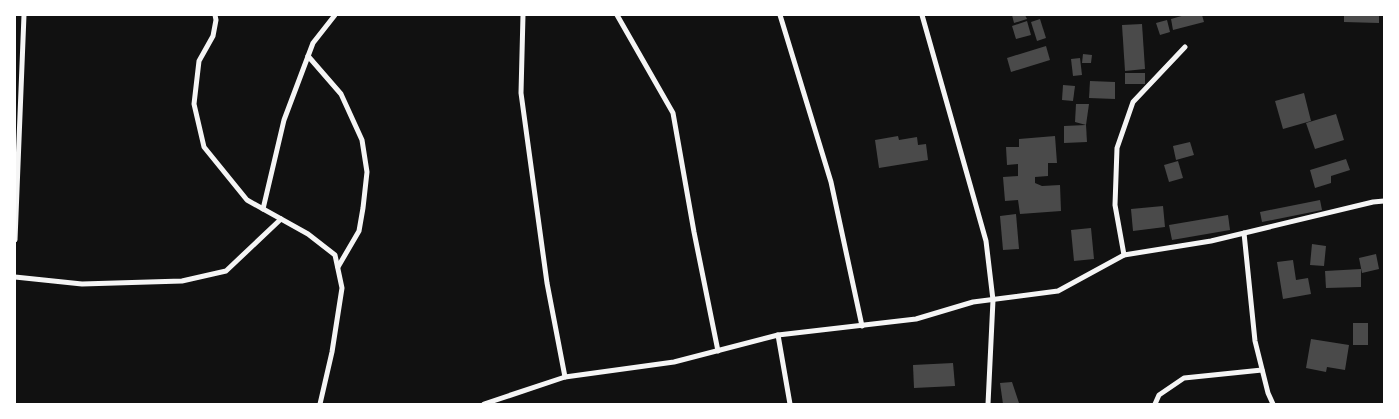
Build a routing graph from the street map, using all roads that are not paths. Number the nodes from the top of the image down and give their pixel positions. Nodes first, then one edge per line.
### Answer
1 (24, 15) edge
2 (215, 15) edge
3 (335, 15) edge
4 (523, 15) edge
5 (617, 15) edge
6 (780, 15) edge
7 (922, 15) edge
8 (1185, 47) dead end
9 (308, 56) junction
10 (1384, 201) edge
11 (263, 209) junction
12 (281, 219) junction
13 (1244, 233) junction
14 (15, 240) edge
15 (1124, 255) junction
16 (338, 267) junction
17 (15, 277) edge
18 (993, 300) junction
19 (862, 326) junction
20 (778, 335) junction
21 (718, 351) junction
22 (1262, 370) junction
23 (565, 377) junction
24 (320, 404) edge
25 (484, 404) edge
26 (790, 404) edge
27 (988, 404) edge
28 (1155, 404) edge
29 (1273, 404) edge

1 - 14 street
2 - 11 street
3 - 9 street
4 - 23 street
5 - 21 street
6 - 19 street
7 - 18 street
8 - 15 street
9 - 11 street
9 - 16 street
10 - 13 street
11 - 12 street
12 - 16 street
12 - 17 street
13 - 15 street
13 - 22 street
15 - 18 street
16 - 24 street
18 - 19 street
18 - 27 street
19 - 20 street
20 - 21 street
20 - 26 street
21 - 23 street
22 - 28 street
22 - 29 street
23 - 25 street

